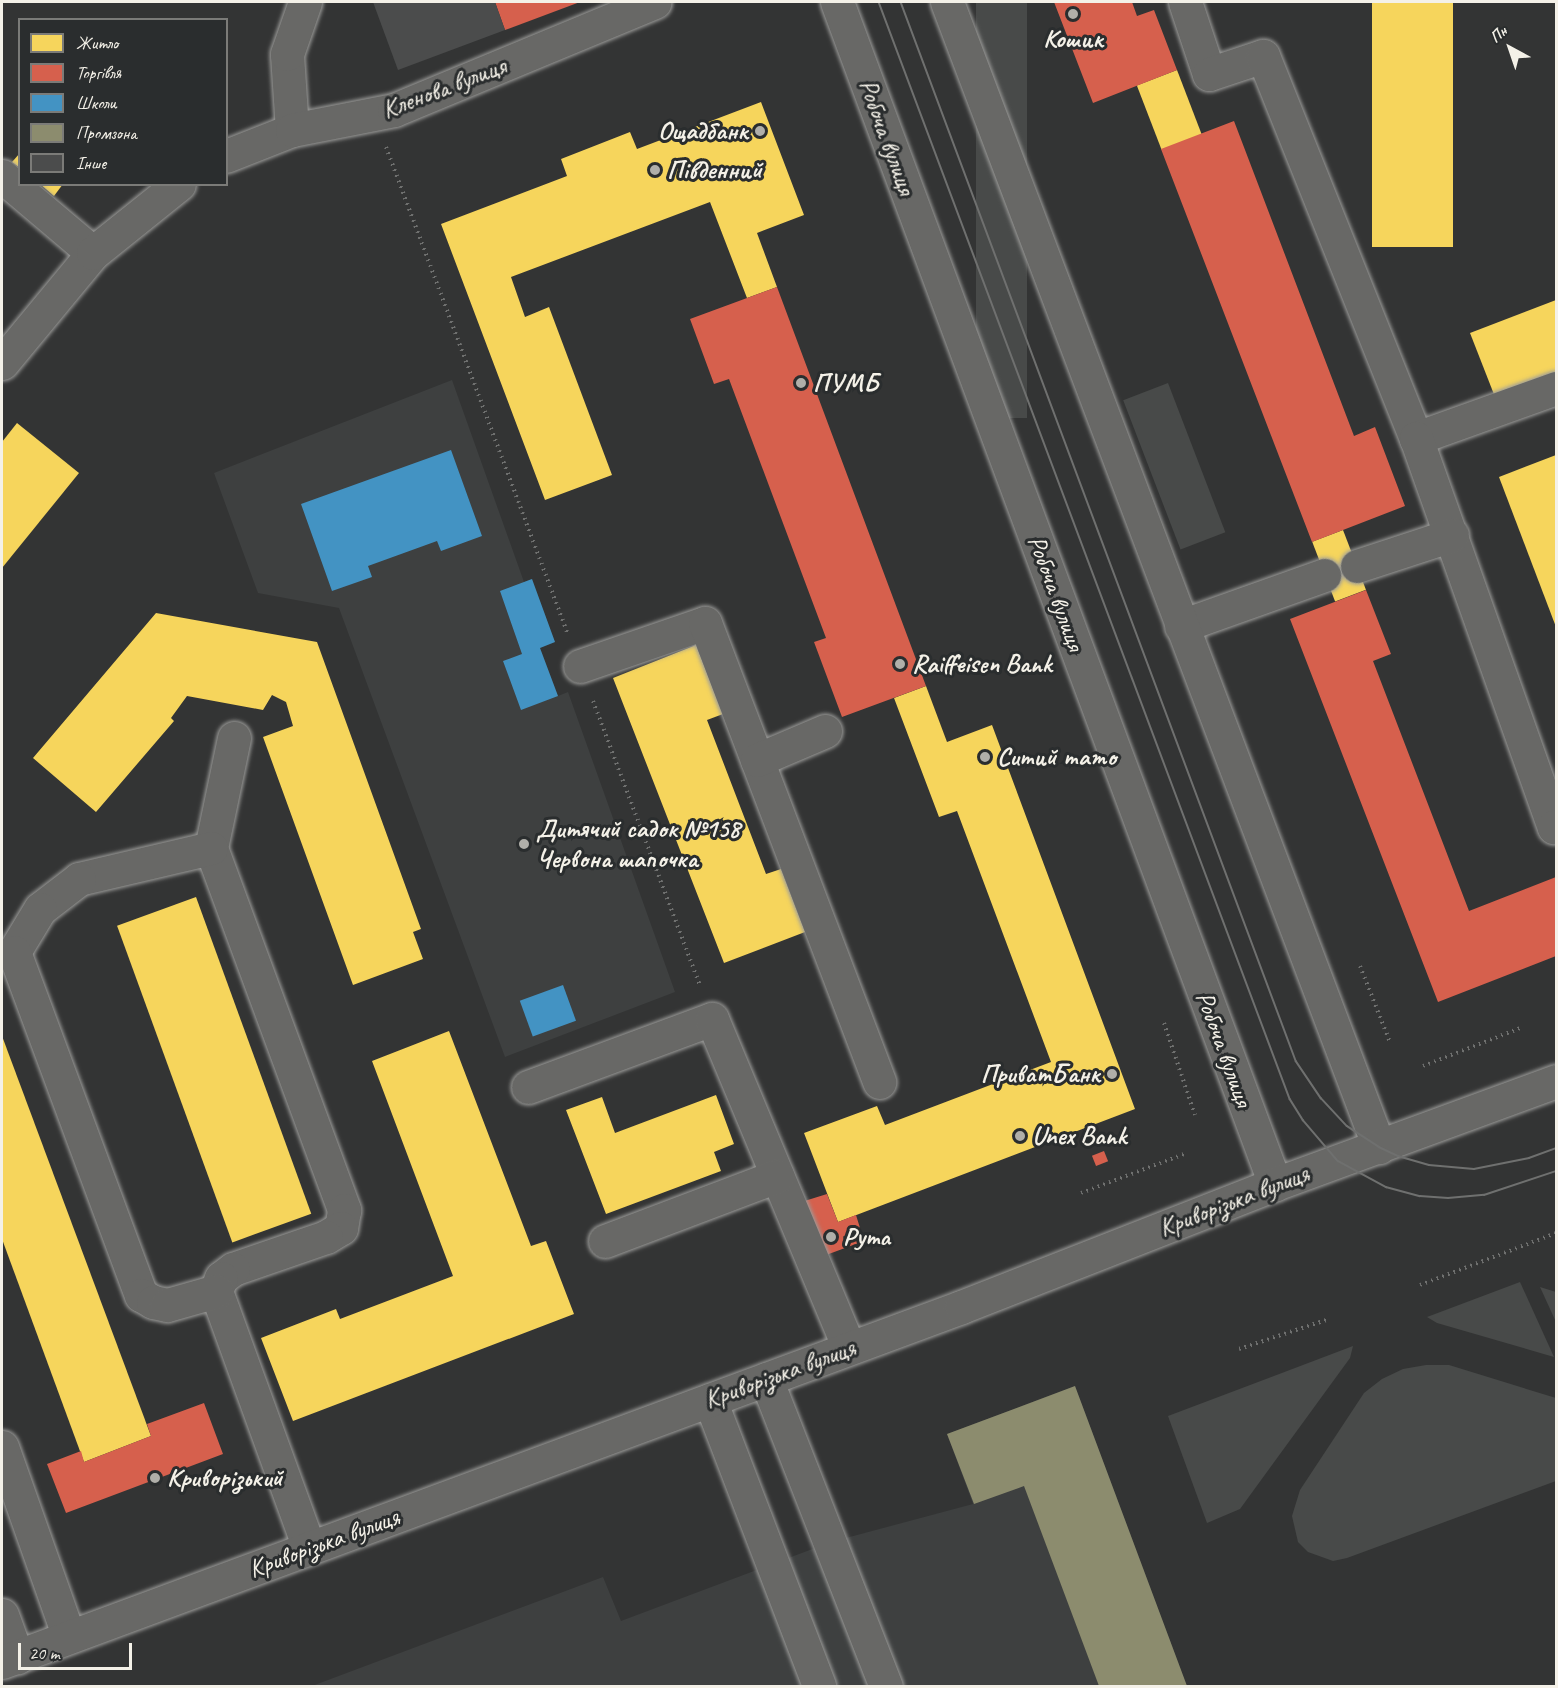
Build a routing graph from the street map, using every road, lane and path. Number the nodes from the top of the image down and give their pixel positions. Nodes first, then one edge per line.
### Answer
1 (305, 2) edge
2 (655, 2) edge
3 (837, 2) edge
4 (947, 2) edge
5 (1185, 2) edge
6 (374, 116) junction
7 (292, 130) junction
8 (228, 155) edge
9 (2, 176) edge
10 (177, 186) edge
11 (93, 253) junction
12 (2, 363) edge
13 (1557, 388) edge
14 (1416, 438) junction
15 (1452, 536) junction
16 (1357, 566) dead end
17 (1324, 574) dead end
18 (1181, 626) junction
19 (580, 666) junction
20 (825, 730) dead end
21 (234, 738) dead end
22 (757, 760) junction
23 (1557, 826) edge
24 (210, 848) junction
25 (1360, 966) dead end
26 (702, 990) dead end
27 (1164, 1023) dead end
28 (1523, 1027) dead end
29 (1390, 1042) dead end
30 (1423, 1066) dead end
31 (1557, 1081) edge
32 (879, 1082) dead end
33 (528, 1087) dead end
34 (1196, 1114) dead end
35 (1379, 1147) junction
36 (1184, 1155) dead end
37 (777, 1176) junction
38 (1275, 1184) junction
39 (1081, 1193) dead end
40 (1557, 1233) edge
41 (605, 1241) dead end
42 (1420, 1285) dead end
43 (216, 1291) junction
44 (1329, 1319) dead end
45 (849, 1348) junction
46 (1239, 1349) dead end
47 (766, 1379) junction
48 (710, 1400) junction
49 (2, 1447) edge
50 (309, 1548) junction
51 (2, 1615) edge
52 (69, 1637) junction
53 (9, 1660) edge
54 (819, 1686) edge
55 (886, 1686) edge

1 - 7 main road
2 - 6 main road, Кленова вулиця
3 - 38 main road, Робоча вулиця
4 - 18 main road
5 - 14 main road
6 - 7 main road, Кленова вулиця
6 - 19 path
7 - 8 main road, Кленова вулиця
9 - 11 main road
10 - 11 main road
11 - 12 main road
13 - 14 main road
14 - 15 main road
15 - 16 main road
15 - 23 main road
17 - 18 main road
18 - 35 main road
19 - 22 main road
19 - 26 path
20 - 22 main road
21 - 24 main road
22 - 32 main road
24 - 43 main road
24 - 43 main road
25 - 29 path
27 - 34 path
28 - 30 path
31 - 35 main road, Криворізька вулиця
33 - 37 main road
35 - 38 main road, Криворізька вулиця
36 - 39 path
37 - 41 main road
37 - 45 main road
38 - 45 main road, Криворізька вулиця
40 - 42 path
43 - 50 main road
44 - 46 path
45 - 47 main road, Криворізька вулиця
47 - 48 main road, Криворізька вулиця
47 - 55 main road
48 - 50 main road, Криворізька вулиця
48 - 54 main road
49 - 52 main road
50 - 52 main road, Криворізька вулиця
51 - 53 main road
52 - 53 main road, Криворізька вулиця

